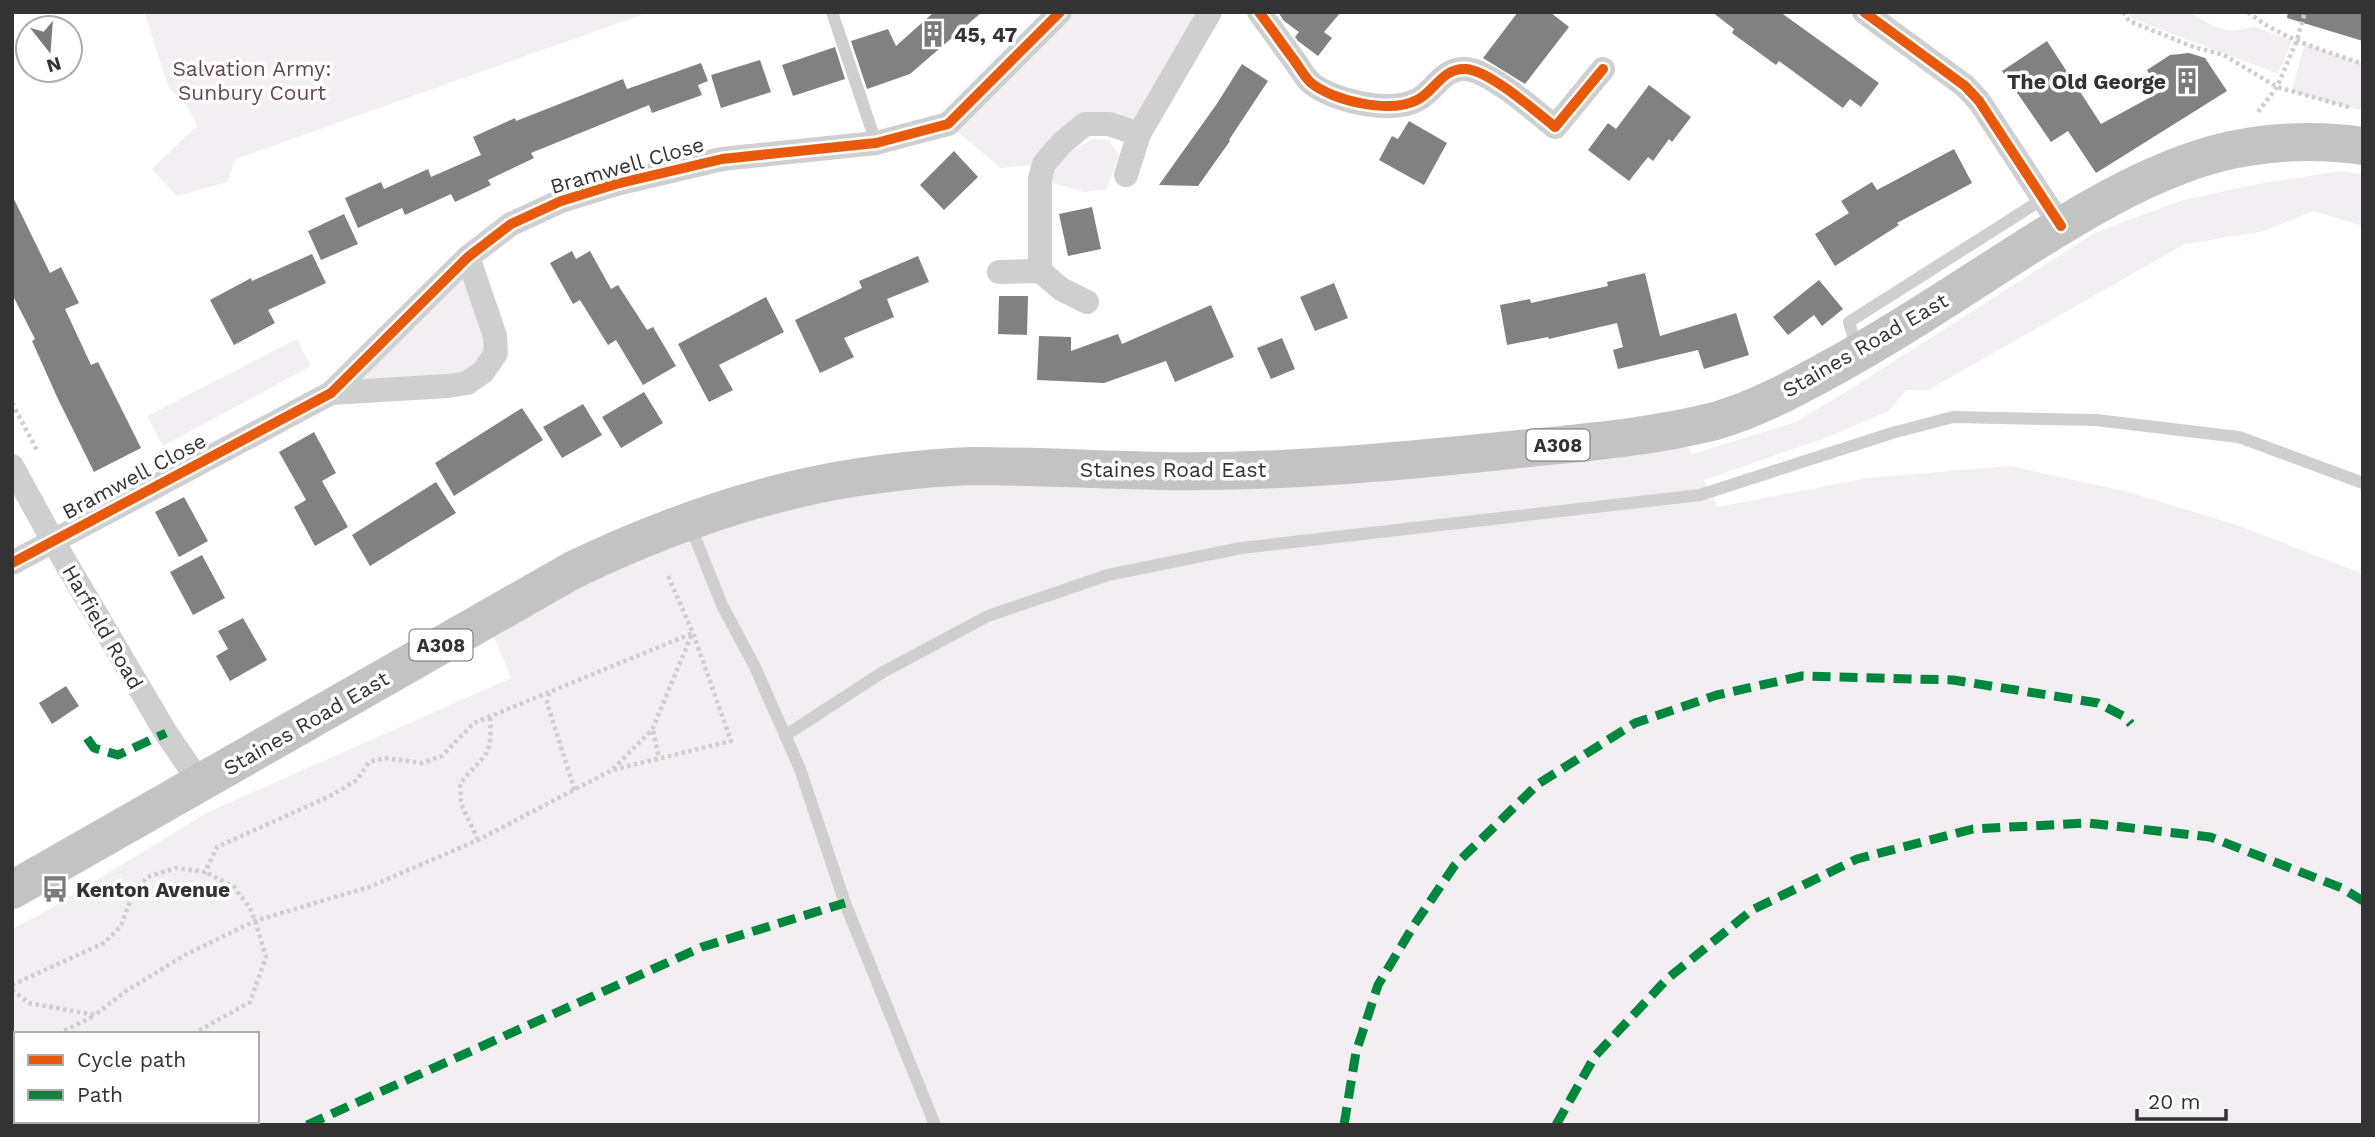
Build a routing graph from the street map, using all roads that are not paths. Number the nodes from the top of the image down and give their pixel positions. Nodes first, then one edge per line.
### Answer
1 (832, 12) edge
2 (1060, 12) edge
3 (1210, 12) edge
4 (1259, 12) edge
5 (1864, 12) edge
6 (1603, 69) dead end
7 (1139, 134) junction
8 (876, 143) junction
9 (2363, 146) edge
10 (1126, 176) dead end
11 (2052, 212) junction
12 (468, 257) junction
13 (1040, 271) junction
14 (999, 272) dead end
15 (1087, 302) dead end
16 (331, 393) junction
17 (12, 466) edge
18 (2363, 483) edge
19 (689, 522) junction
20 (53, 541) junction
21 (12, 563) edge
22 (786, 735) junction
23 (201, 784) junction
24 (12, 890) edge
25 (935, 1125) edge

1 - 8 lane
2 - 8 street, Bramwell Close
3 - 7 street
4 - 6 street
5 - 11 street
7 - 10 street
7 - 13 street
8 - 12 street, Bramwell Close
9 - 11 highway, Staines Road East / A308
11 - 19 highway, Staines Road East / A308
12 - 16 street, Bramwell Close
12 - 16 street, Bramwell Close
13 - 14 street
13 - 15 street
16 - 20 street, Bramwell Close
17 - 20 street, Harfield Road
18 - 22 lane
19 - 22 lane
19 - 23 highway, Staines Road East / A308
20 - 21 street, Bramwell Close
20 - 23 street, Harfield Road
22 - 25 lane
23 - 24 highway, Staines Road East / A308

